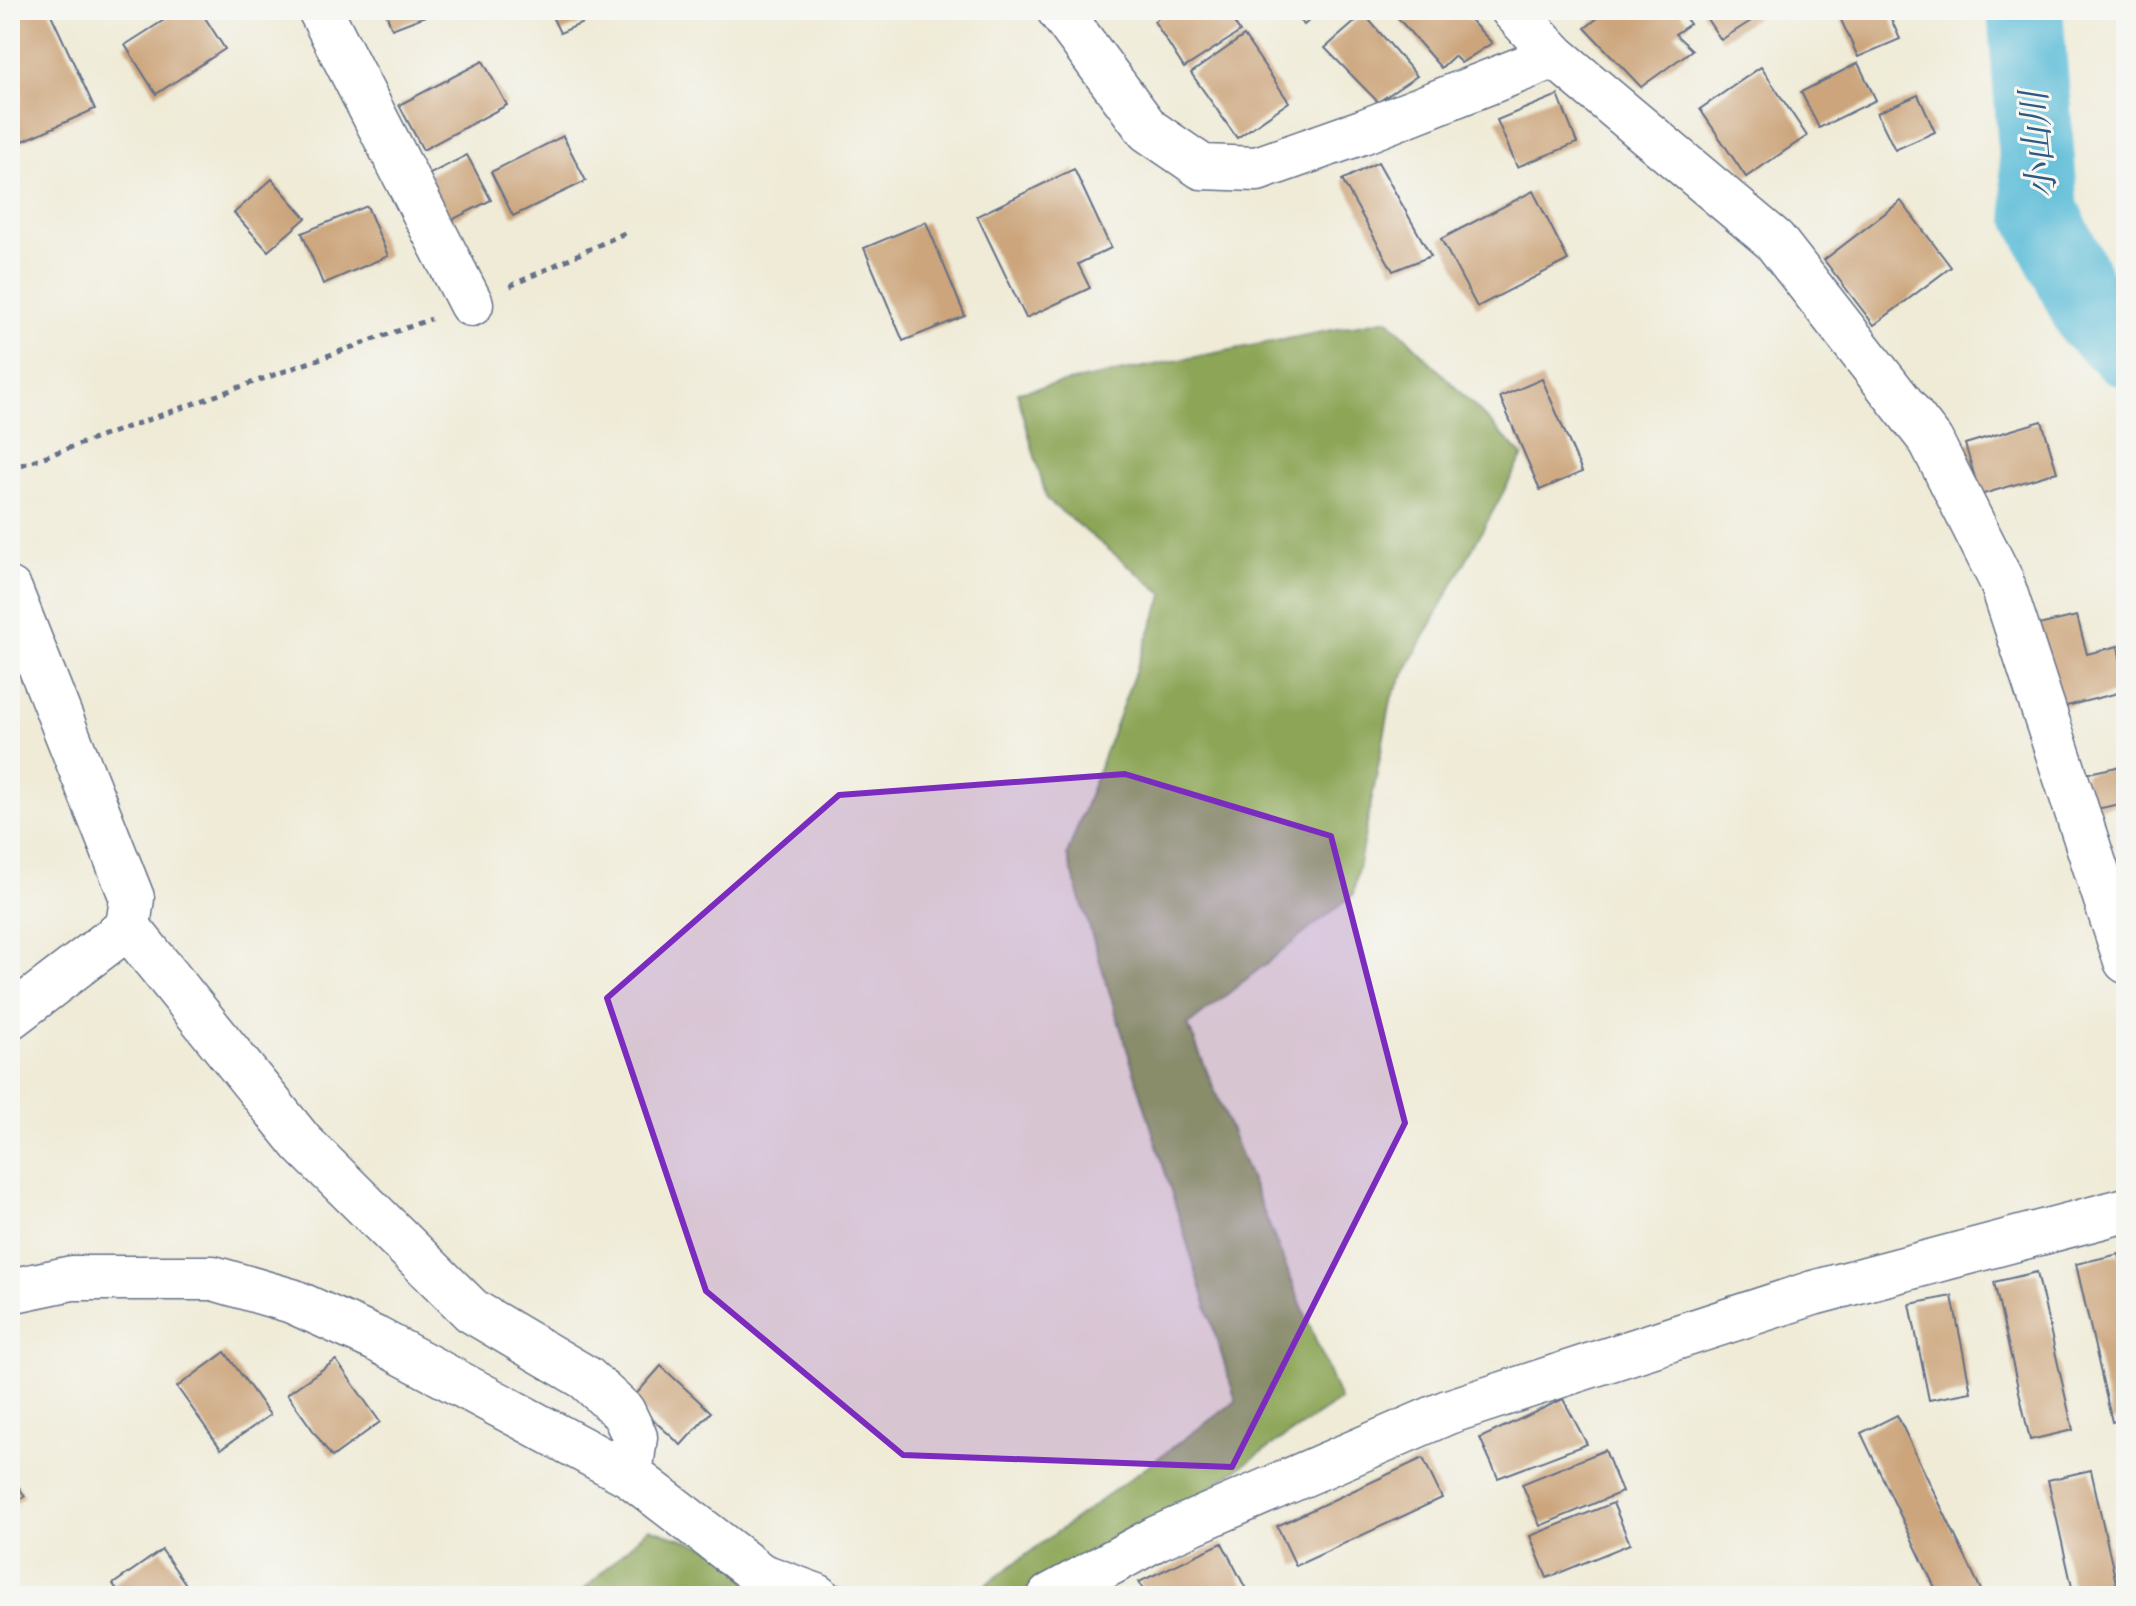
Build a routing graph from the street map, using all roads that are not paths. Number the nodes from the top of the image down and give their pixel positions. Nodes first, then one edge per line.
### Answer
1 (320, 10) edge
2 (1059, 10) edge
3 (1513, 10) edge
4 (1555, 56) junction
5 (471, 304) road end
6 (10, 590) edge
7 (128, 927) junction
8 (2126, 961) edge
9 (10, 1017) edge
10 (2126, 1210) edge
11 (10, 1291) edge
12 (630, 1475) junction
13 (1112, 1582) edge
14 (817, 1596) edge
15 (1050, 1596) edge

1 - 5 street
2 - 4 street
3 - 4 street
4 - 8 street
6 - 7 street
7 - 9 street
7 - 12 street
10 - 13 street
11 - 12 street
12 - 14 street
13 - 15 street

